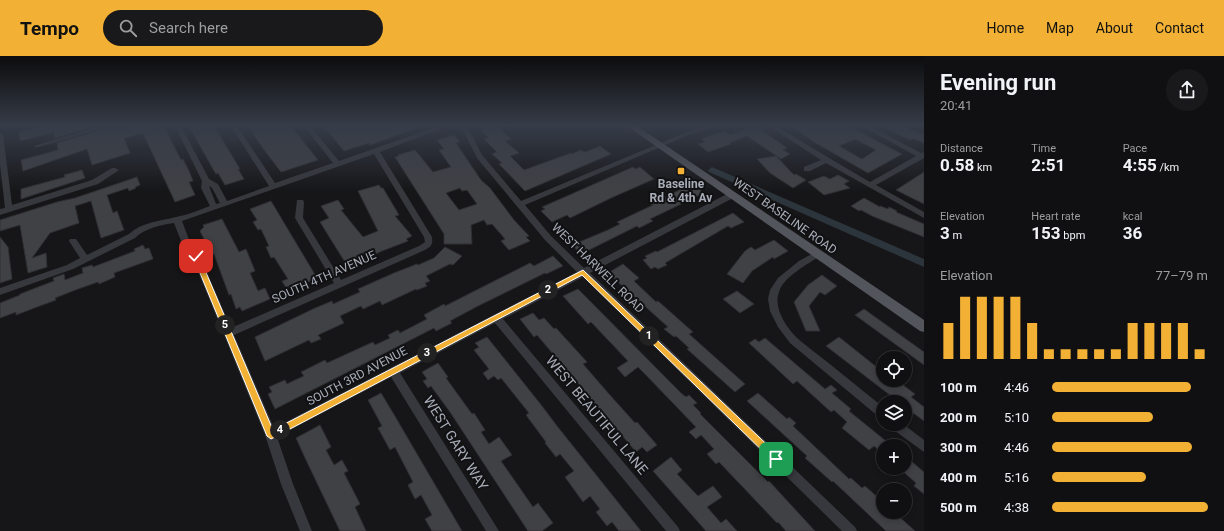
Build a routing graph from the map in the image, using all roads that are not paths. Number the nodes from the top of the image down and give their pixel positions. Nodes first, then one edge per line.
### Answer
1 (1, 148) edge
2 (189, 148) edge
3 (249, 148) edge
4 (325, 148) edge
5 (384, 148) edge
6 (474, 148) edge
7 (655, 148) edge
8 (663, 148) edge
9 (807, 148) edge
10 (909, 148) edge
11 (376, 151) junction
12 (923, 155) edge
13 (826, 160) junction
14 (338, 164) junction
15 (807, 169) dead end
16 (115, 170) dead end
17 (2, 178) edge
18 (206, 181) junction
19 (870, 185) junction
20 (274, 187) junction
21 (218, 191) junction
22 (208, 195) junction
23 (732, 195) junction
24 (300, 202) dead end
25 (224, 204) junction
26 (519, 205) junction
27 (214, 207) junction
28 (9, 210) junction
29 (0, 212) edge
30 (924, 215) edge
31 (177, 220) junction
32 (73, 241) dead end
33 (817, 254) junction
34 (86, 260) junction
35 (583, 272) junction
36 (339, 283) junction
37 (0, 292) edge
38 (496, 317) junction
39 (924, 327) edge
40 (228, 333) junction
41 (393, 371) junction
42 (876, 408) edge
43 (904, 431) edge
44 (271, 436) junction
45 (924, 447) edge
46 (306, 531) edge
47 (493, 531) edge
48 (674, 531) edge
49 (851, 531) edge

1 - 17 street
2 - 18 street
3 - 20 street
4 - 14 street
5 - 11 street
6 - 26 street, WEST HARWELL ROAD
7 - 26 street
8 - 23 main road, WEST BASELINE ROAD
9 - 13 street
10 - 12 street
11 - 14 street
11 - 36 street, SOUTH 4TH AVENUE
12 - 19 street
13 - 15 street
13 - 19 street
14 - 20 street
16 - 28 street
17 - 28 street
18 - 21 street
18 - 22 street
19 - 30 street
20 - 25 street
21 - 22 street
21 - 25 street
22 - 27 street
23 - 33 main road, WEST BASELINE ROAD
23 - 35 street, SOUTH 3RD AVENUE
24 - 36 street
25 - 27 street
26 - 35 street, WEST HARWELL ROAD
27 - 31 street
28 - 29 street
31 - 34 street
31 - 40 street
32 - 34 street
33 - 39 main road, WEST BASELINE ROAD
33 - 42 street
34 - 37 street
35 - 38 street, SOUTH 3RD AVENUE
35 - 49 street, WEST HARWELL ROAD
36 - 40 street, SOUTH 4TH AVENUE
38 - 41 street, SOUTH 3RD AVENUE
38 - 48 street, WEST BEAUTIFUL LANE
40 - 44 street
41 - 44 street, SOUTH 3RD AVENUE
41 - 47 street, WEST GARY WAY
43 - 45 street
44 - 46 street

